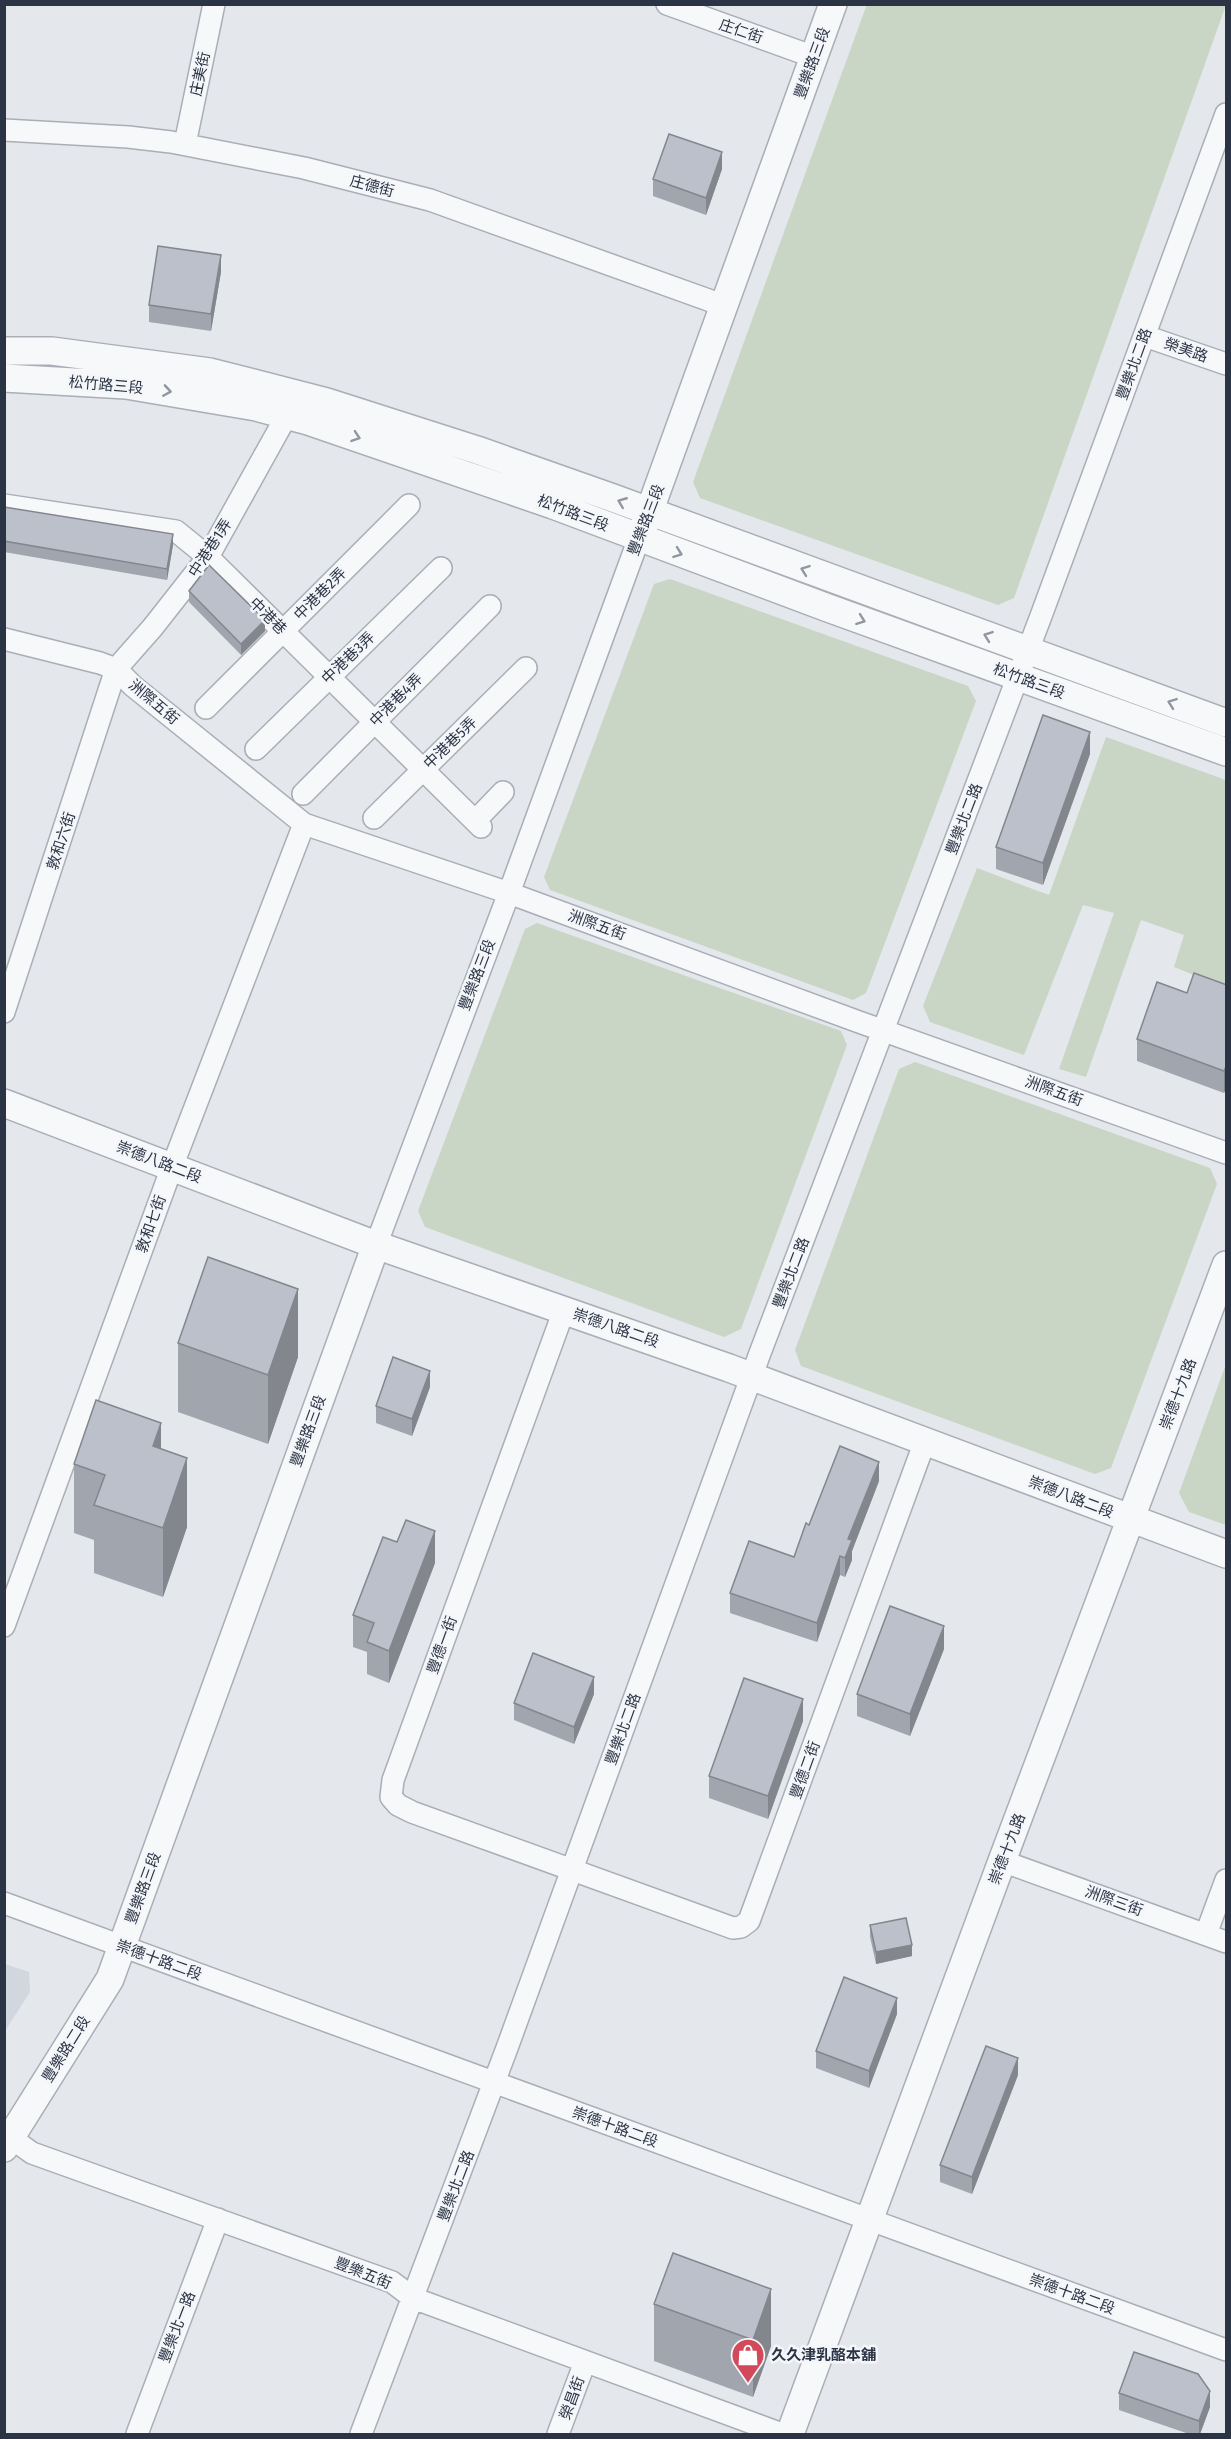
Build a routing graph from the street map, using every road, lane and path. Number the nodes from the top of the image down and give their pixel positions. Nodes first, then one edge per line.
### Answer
1 (214, 4) edge
2 (667, 4) edge
3 (833, 4) edge
4 (814, 57) junction
5 (1227, 114) edge
6 (4, 130) edge
7 (185, 144) junction
8 (724, 306) junction
9 (1145, 336) junction
10 (4, 351) edge
11 (1227, 364) edge
12 (4, 378) edge
13 (287, 415) junction
14 (4, 505) edge
15 (410, 505) dead end
16 (649, 513) junction
17 (639, 538) junction
18 (208, 557) junction
19 (441, 568) dead end
20 (490, 606) dead end
21 (283, 631) junction
22 (4, 639) edge
23 (1027, 650) junction
24 (526, 668) dead end
25 (116, 669) junction
26 (329, 677) junction
27 (1017, 677) junction
28 (206, 708) dead end
29 (375, 722) junction
30 (1227, 723) edge
31 (256, 749) dead end
32 (1227, 752) edge
33 (423, 769) junction
34 (503, 792) dead end
35 (303, 794) dead end
36 (374, 818) dead end
37 (304, 824) junction
38 (509, 893) junction
39 (4, 1012) edge
40 (884, 1030) junction
41 (4, 1103) edge
42 (1227, 1153) edge
43 (172, 1167) junction
44 (376, 1245) junction
45 (1227, 1265) edge
46 (564, 1310) junction
47 (752, 1376) junction
48 (925, 1441) junction
49 (1131, 1520) junction
50 (1227, 1554) edge
51 (4, 1626) edge
52 (1002, 1861) junction
53 (572, 1870) junction
54 (1227, 1880) edge
55 (4, 1903) edge
56 (1206, 1934) junction
57 (1227, 1942) edge
58 (121, 1946) junction
59 (494, 2083) junction
60 (8, 2143) edge
61 (218, 2219) junction
62 (870, 2220) junction
63 (413, 2298) junction
64 (1227, 2350) edge
65 (585, 2362) junction
66 (136, 2434) edge
67 (361, 2434) edge
68 (558, 2434) edge
69 (783, 2434) edge
70 (790, 2434) edge

1 - 7 street, 庄美街
2 - 4 street, 庄仁街
3 - 4 street, 豐樂路三段
4 - 8 street, 豐樂路三段
5 - 9 street, 豐樂北二路
6 - 7 street, 庄德街
7 - 8 street, 庄德街
8 - 16 street, 豐樂路三段
9 - 11 street, 榮美路
9 - 23 street, 豐樂北二路
16 -> 10 street, 松竹路三段
12 -> 13 street, 松竹路三段
13 -> 17 street, 松竹路三段
13 - 18 street, 中港巷1弄
14 - 18 street, 中港巷
15 - 21 street, 中港巷2弄
16 - 17 street, 豐樂路三段
23 -> 16 street, 松竹路三段
17 -> 27 street, 松竹路三段
17 - 38 street, 豐樂路三段
18 - 21 street, 中港巷
18 - 25 street, 中港巷1弄
19 - 26 street, 中港巷3弄
20 - 29 street, 中港巷4弄
21 - 26 street, 中港巷
21 - 28 street, 中港巷2弄
22 - 25 street, 洲際五街
23 - 27 street, 豐樂北二路
30 -> 23 street, 松竹路三段
24 - 33 street, 中港巷5弄
25 - 37 street, 洲際五街
25 - 39 street, 敦和六街
26 - 29 street, 中港巷
26 - 31 street, 中港巷3弄
27 - 32 street, 松竹路三段
27 - 40 street, 豐樂北二路
29 - 33 street, 中港巷
29 - 35 street, 中港巷4弄
33 - 34 street, 中港巷
33 - 36 street, 中港巷5弄
37 - 38 street, 洲際五街
37 - 43 street, 敦和七街
38 - 40 street, 洲際五街
38 - 44 street, 豐樂路三段
40 - 42 street, 洲際五街
40 - 47 street, 豐樂北二路
41 - 43 street, 崇德八路二段
43 - 44 street, 崇德八路二段
43 - 51 street, 敦和七街
44 - 46 street, 崇德八路二段
44 - 58 street, 豐樂路三段
45 - 49 street, 崇德十九路
46 - 47 street, 崇德八路二段
46 - 53 street, 豐德一街
47 - 48 street, 崇德八路二段
47 - 53 street, 豐樂北二路
48 - 49 street, 崇德八路二段
48 - 53 street, 豐德二街
49 - 50 street, 崇德八路二段
49 - 52 street, 崇德十九路
52 - 56 street, 洲際三街
52 - 62 street, 崇德十九路
53 - 59 street, 豐樂北二路
54 - 56 street
55 - 58 street, 崇德十路二段
56 - 57 street, 洲際三街
58 - 59 street, 崇德十路二段
58 - 60 street, 豐樂路二段
59 - 62 street, 崇德十路二段
59 - 63 street, 豐樂北二路
60 - 61 street, 豐樂五街
61 - 63 street, 豐樂五街
61 - 66 street, 豐樂北一路
62 - 64 street, 崇德十路二段
62 - 70 street, 崇德十九路
63 - 65 street, 豐樂五街
63 - 67 street, 豐樂北二路
65 - 68 street, 榮昌街
65 - 69 street, 豐樂五街

